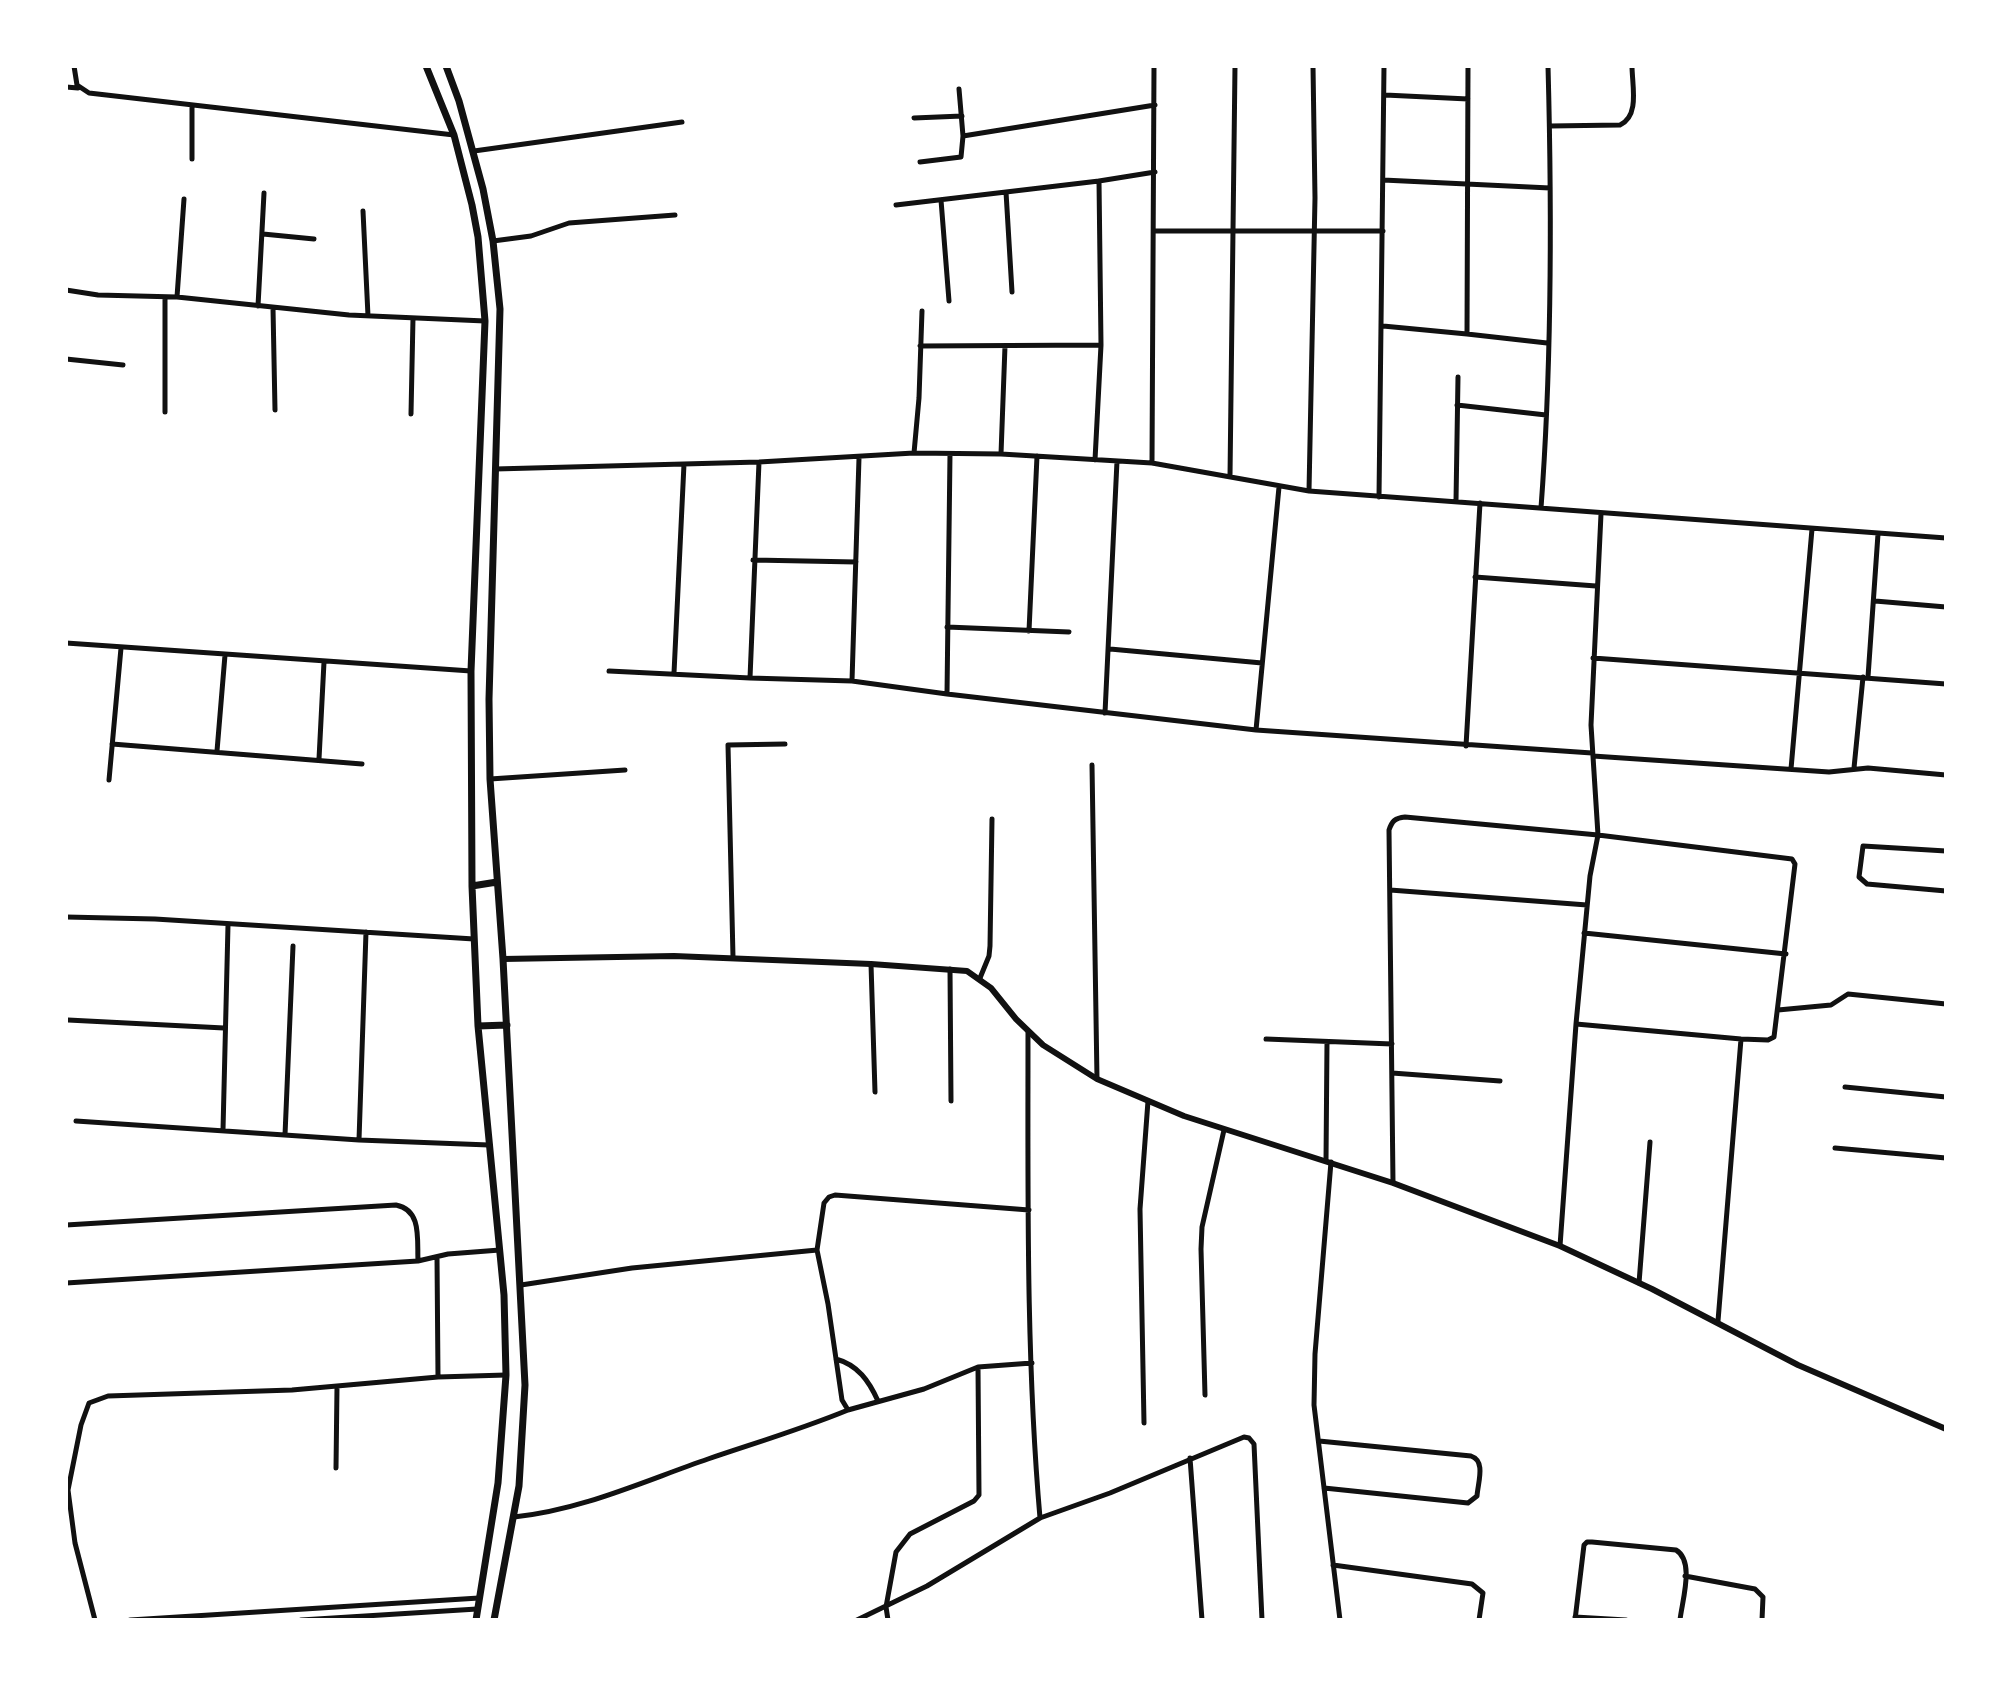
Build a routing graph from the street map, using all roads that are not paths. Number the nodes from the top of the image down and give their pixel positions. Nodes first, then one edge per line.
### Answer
1 (74, 66) edge
2 (426, 66) edge
3 (447, 66) edge
4 (1154, 66) edge
5 (1235, 66) edge
6 (1313, 66) edge
7 (1384, 66) edge
8 (1468, 66) edge
9 (1548, 66) edge
10 (1632, 66) edge
11 (66, 87) edge
12 (79, 88) junction
13 (959, 89) dead end
14 (1385, 95) junction
15 (1468, 99) junction
16 (192, 105) junction
17 (1155, 105) junction
18 (962, 116) junction
19 (914, 118) dead end
20 (682, 122) dead end
21 (1550, 126) junction
22 (454, 135) junction
23 (963, 136) junction
24 (474, 151) junction
25 (192, 159) dead end
26 (920, 162) dead end
27 (1155, 172) junction
28 (1383, 180) junction
29 (1099, 181) junction
30 (1467, 185) junction
31 (1550, 188) junction
32 (1006, 192) junction
33 (264, 193) dead end
34 (184, 199) dead end
35 (941, 200) junction
36 (896, 205) dead end
37 (363, 211) dead end
38 (675, 215) dead end
39 (1232, 229) junction
40 (1154, 231) junction
41 (1383, 231) junction
42 (1314, 232) junction
43 (263, 234) junction
44 (314, 239) dead end
45 (493, 241) junction
46 (66, 290) edge
47 (1012, 292) dead end
48 (177, 297) junction
49 (165, 298) junction
50 (949, 301) dead end
51 (258, 306) junction
52 (273, 308) junction
53 (922, 311) dead end
54 (368, 316) junction
55 (413, 318) junction
56 (485, 321) junction
57 (1383, 326) junction
58 (1467, 334) junction
59 (1547, 343) junction
60 (1101, 345) junction
61 (920, 346) junction
62 (1005, 346) junction
63 (66, 359) edge
64 (123, 365) dead end
65 (1458, 377) dead end
66 (1457, 405) junction
67 (275, 410) dead end
68 (165, 412) dead end
69 (411, 414) dead end
70 (1546, 415) junction
71 (914, 453) junction
72 (950, 454) junction
73 (1001, 454) junction
74 (1037, 456) junction
75 (859, 458) junction
76 (1095, 460) junction
77 (1117, 461) junction
78 (759, 462) junction
79 (1152, 463) junction
80 (684, 464) junction
81 (494, 469) junction
82 (1230, 477) junction
83 (1279, 487) junction
84 (1309, 491) junction
85 (1379, 497) junction
86 (1456, 501) junction
87 (1480, 503) junction
88 (1541, 508) junction
89 (1601, 514) junction
90 (1812, 529) junction
91 (1878, 534) junction
92 (1946, 538) edge
93 (753, 560) junction
94 (856, 562) junction
95 (1475, 577) junction
96 (1596, 586) junction
97 (1875, 601) junction
98 (1946, 607) edge
99 (947, 627) junction
100 (1029, 631) junction
101 (1069, 632) dead end
102 (66, 643) edge
103 (121, 648) junction
104 (1110, 649) junction
105 (225, 655) junction
106 (1593, 658) junction
107 (324, 662) junction
108 (1262, 663) junction
109 (471, 671) junction
110 (609, 671) dead end
111 (674, 673) junction
112 (1800, 673) junction
113 (1866, 677) junction
114 (750, 678) junction
115 (852, 681) junction
116 (1946, 684) edge
117 (947, 694) junction
118 (1105, 713) junction
119 (1256, 730) junction
120 (112, 744) junction
121 (785, 744) dead end
122 (1466, 746) junction
123 (217, 751) junction
124 (1592, 754) junction
125 (319, 759) junction
126 (362, 764) dead end
127 (1092, 765) dead end
128 (1854, 768) junction
129 (1791, 769) junction
130 (625, 770) dead end
131 (1946, 775) edge
132 (490, 779) junction
133 (109, 780) dead end
134 (992, 819) dead end
135 (1598, 835) junction
136 (1946, 851) edge
137 (497, 882) junction
138 (472, 886) junction
139 (1390, 890) junction
140 (1946, 891) edge
141 (1587, 905) junction
142 (66, 917) edge
143 (228, 925) junction
144 (366, 932) junction
145 (1584, 933) junction
146 (474, 939) junction
147 (293, 946) dead end
148 (1786, 954) junction
149 (733, 957) junction
150 (503, 959) junction
151 (871, 964) junction
152 (950, 968) junction
153 (980, 978) junction
154 (1946, 1004) edge
155 (1778, 1010) junction
156 (68, 1020) edge
157 (1576, 1024) junction
158 (507, 1025) junction
159 (478, 1026) junction
160 (224, 1028) junction
161 (1028, 1033) junction
162 (1266, 1039) dead end
163 (1741, 1039) junction
164 (1327, 1042) junction
165 (1392, 1044) junction
166 (1392, 1073) junction
167 (1097, 1079) junction
168 (1500, 1081) dead end
169 (1845, 1087) dead end
170 (875, 1092) dead end
171 (1946, 1097) edge
172 (951, 1101) dead end
173 (1148, 1101) junction
174 (76, 1121) dead end
175 (223, 1130) junction
176 (1224, 1130) junction
177 (285, 1135) junction
178 (359, 1140) junction
179 (1650, 1142) dead end
180 (490, 1145) junction
181 (1835, 1148) dead end
182 (1946, 1158) edge
183 (1328, 1162) junction
184 (1393, 1183) junction
185 (1029, 1210) junction
186 (66, 1225) edge
187 (1560, 1246) junction
188 (501, 1250) junction
189 (817, 1250) junction
190 (437, 1257) junction
191 (418, 1261) junction
192 (66, 1283) edge
193 (1639, 1283) junction
194 (521, 1285) junction
195 (1718, 1321) junction
196 (836, 1359) junction
197 (1032, 1363) junction
198 (978, 1367) junction
199 (506, 1375) junction
200 (438, 1377) junction
201 (337, 1387) junction
202 (1205, 1395) dead end
203 (878, 1401) junction
204 (848, 1410) junction
205 (1144, 1423) dead end
206 (1946, 1429) edge
207 (1319, 1441) junction
208 (1190, 1458) junction
209 (336, 1468) dead end
210 (1324, 1488) junction
211 (514, 1517) junction
212 (1040, 1518) junction
213 (1333, 1565) junction
214 (1685, 1576) junction
215 (479, 1598) junction
216 (886, 1607) junction
217 (477, 1609) junction
218 (1575, 1618) edge
219 (95, 1620) edge
220 (130, 1620) edge
221 (301, 1620) edge
222 (476, 1620) edge
223 (494, 1620) edge
224 (857, 1620) edge
225 (888, 1620) edge
226 (1202, 1620) edge
227 (1262, 1620) edge
228 (1340, 1620) edge
229 (1479, 1620) edge
230 (1626, 1620) edge
231 (1680, 1620) edge
232 (1762, 1620) edge

1 - 12 street
2 - 22 main road
3 - 24 main road
4 - 17 street
5 - 39 street
6 - 42 street
7 - 14 street
8 - 15 street
9 - 21 street
10 - 21 street
11 - 12 street
12 - 16 street
13 - 18 street
14 - 15 street
14 - 28 street
15 - 30 street
16 - 22 street
16 - 25 street
17 - 23 street
17 - 27 street
18 - 19 street
18 - 23 street
20 - 24 street
21 - 31 street
22 - 56 main road
23 - 26 street
24 - 45 main road
27 - 29 street
27 - 40 street
28 - 30 street
28 - 41 street
29 - 32 street
29 - 60 street
30 - 31 street
30 - 58 street
31 - 59 street
32 - 35 street
32 - 47 street
33 - 43 street
34 - 48 street
35 - 36 street
35 - 50 street
37 - 54 street
38 - 45 street
39 - 40 street
39 - 42 street
39 - 82 street
40 - 79 street
41 - 42 street
41 - 57 street
42 - 84 street
43 - 44 street
43 - 51 street
45 - 81 main road
46 - 49 street
48 - 49 street
48 - 51 street
49 - 68 street
51 - 52 street
52 - 54 street
52 - 67 street
53 - 61 street
54 - 55 street
55 - 56 street
55 - 69 street
56 - 109 main road
57 - 58 street
57 - 85 street
58 - 59 street
59 - 70 street
60 - 62 street
60 - 76 street
61 - 62 street
61 - 71 street
62 - 73 street
63 - 64 street
65 - 66 street
66 - 70 street
66 - 86 street
70 - 88 street
71 - 72 street
71 - 75 street
72 - 73 street
72 - 99 street
73 - 74 street
74 - 76 street
74 - 100 street
75 - 78 street
75 - 94 street
76 - 77 street
77 - 79 street
77 - 104 street
78 - 80 street
78 - 93 street
79 - 82 street
80 - 81 street
80 - 111 street
81 - 132 main road
82 - 83 street
83 - 84 street
83 - 108 street
84 - 85 street
85 - 86 street
86 - 87 street
87 - 88 street
87 - 95 street
88 - 89 street
89 - 90 street
89 - 96 street
90 - 91 street
90 - 112 street
91 - 92 street
91 - 97 street
93 - 94 street
93 - 114 street
94 - 115 street
95 - 96 street
95 - 122 street
96 - 106 street
97 - 98 street
97 - 113 street
99 - 100 street
99 - 117 street
100 - 101 street
102 - 103 street
103 - 105 street
103 - 120 street
104 - 108 street
104 - 118 street
105 - 107 street
105 - 123 street
106 - 112 street
106 - 124 street
107 - 109 street
107 - 125 street
108 - 119 street
109 - 138 main road
110 - 111 street
111 - 114 street
112 - 113 street
112 - 129 street
113 - 116 street
113 - 128 street
114 - 115 street
115 - 117 street
117 - 118 street
118 - 119 street
119 - 122 street
120 - 123 street
120 - 133 street
121 - 149 street
122 - 124 street
123 - 125 street
124 - 129 street
124 - 135 street
125 - 126 street
127 - 167 street
128 - 129 street
128 - 131 street
130 - 132 street
132 - 137 main road
134 - 153 street
135 - 139 street
135 - 141 street
135 - 148 street
136 - 140 street
137 - 138 main road
137 - 150 main road
138 - 146 main road
139 - 141 street
139 - 165 street
141 - 145 street
142 - 143 street
143 - 144 street
143 - 160 street
144 - 146 street
144 - 178 street
145 - 148 street
145 - 157 street
146 - 159 main road
147 - 177 street
148 - 155 street
149 - 150 street
149 - 151 street
150 - 158 main road
151 - 152 street
151 - 170 street
152 - 153 street
152 - 172 street
153 - 161 street
154 - 155 street
155 - 163 street
156 - 160 street
157 - 163 street
157 - 187 street
158 - 159 main road
158 - 194 main road
159 - 180 main road
160 - 175 street
161 - 167 street
161 - 185 street
162 - 164 street
163 - 195 street
164 - 165 street
164 - 183 street
165 - 166 street
166 - 168 street
166 - 184 street
167 - 173 street
169 - 171 street
173 - 176 street
173 - 205 street
174 - 175 street
175 - 177 street
176 - 183 street
176 - 202 street
177 - 178 street
178 - 180 street
179 - 193 street
180 - 188 main road
181 - 182 street
183 - 184 street
183 - 207 street
184 - 187 street
185 - 189 street
185 - 197 street
186 - 191 street
187 - 193 street
188 - 190 street
188 - 199 main road
189 - 194 street
189 - 196 street
190 - 191 street
190 - 200 street
191 - 192 street
193 - 195 street
194 - 211 main road
195 - 206 street
196 - 203 street
196 - 204 street
197 - 198 street
197 - 212 street
198 - 203 street
198 - 216 street
199 - 200 street
199 - 215 main road
200 - 201 street
201 - 209 street
201 - 219 street
203 - 204 street
204 - 211 street
207 - 210 street
207 - 210 street
208 - 212 street
208 - 226 street
208 - 227 street
210 - 213 street
211 - 223 main road
212 - 216 street
213 - 228 street
213 - 229 street
214 - 218 street
214 - 231 street
214 - 232 street
215 - 217 main road
215 - 220 street
216 - 224 street
216 - 225 street
217 - 221 street
217 - 222 main road
218 - 230 street

